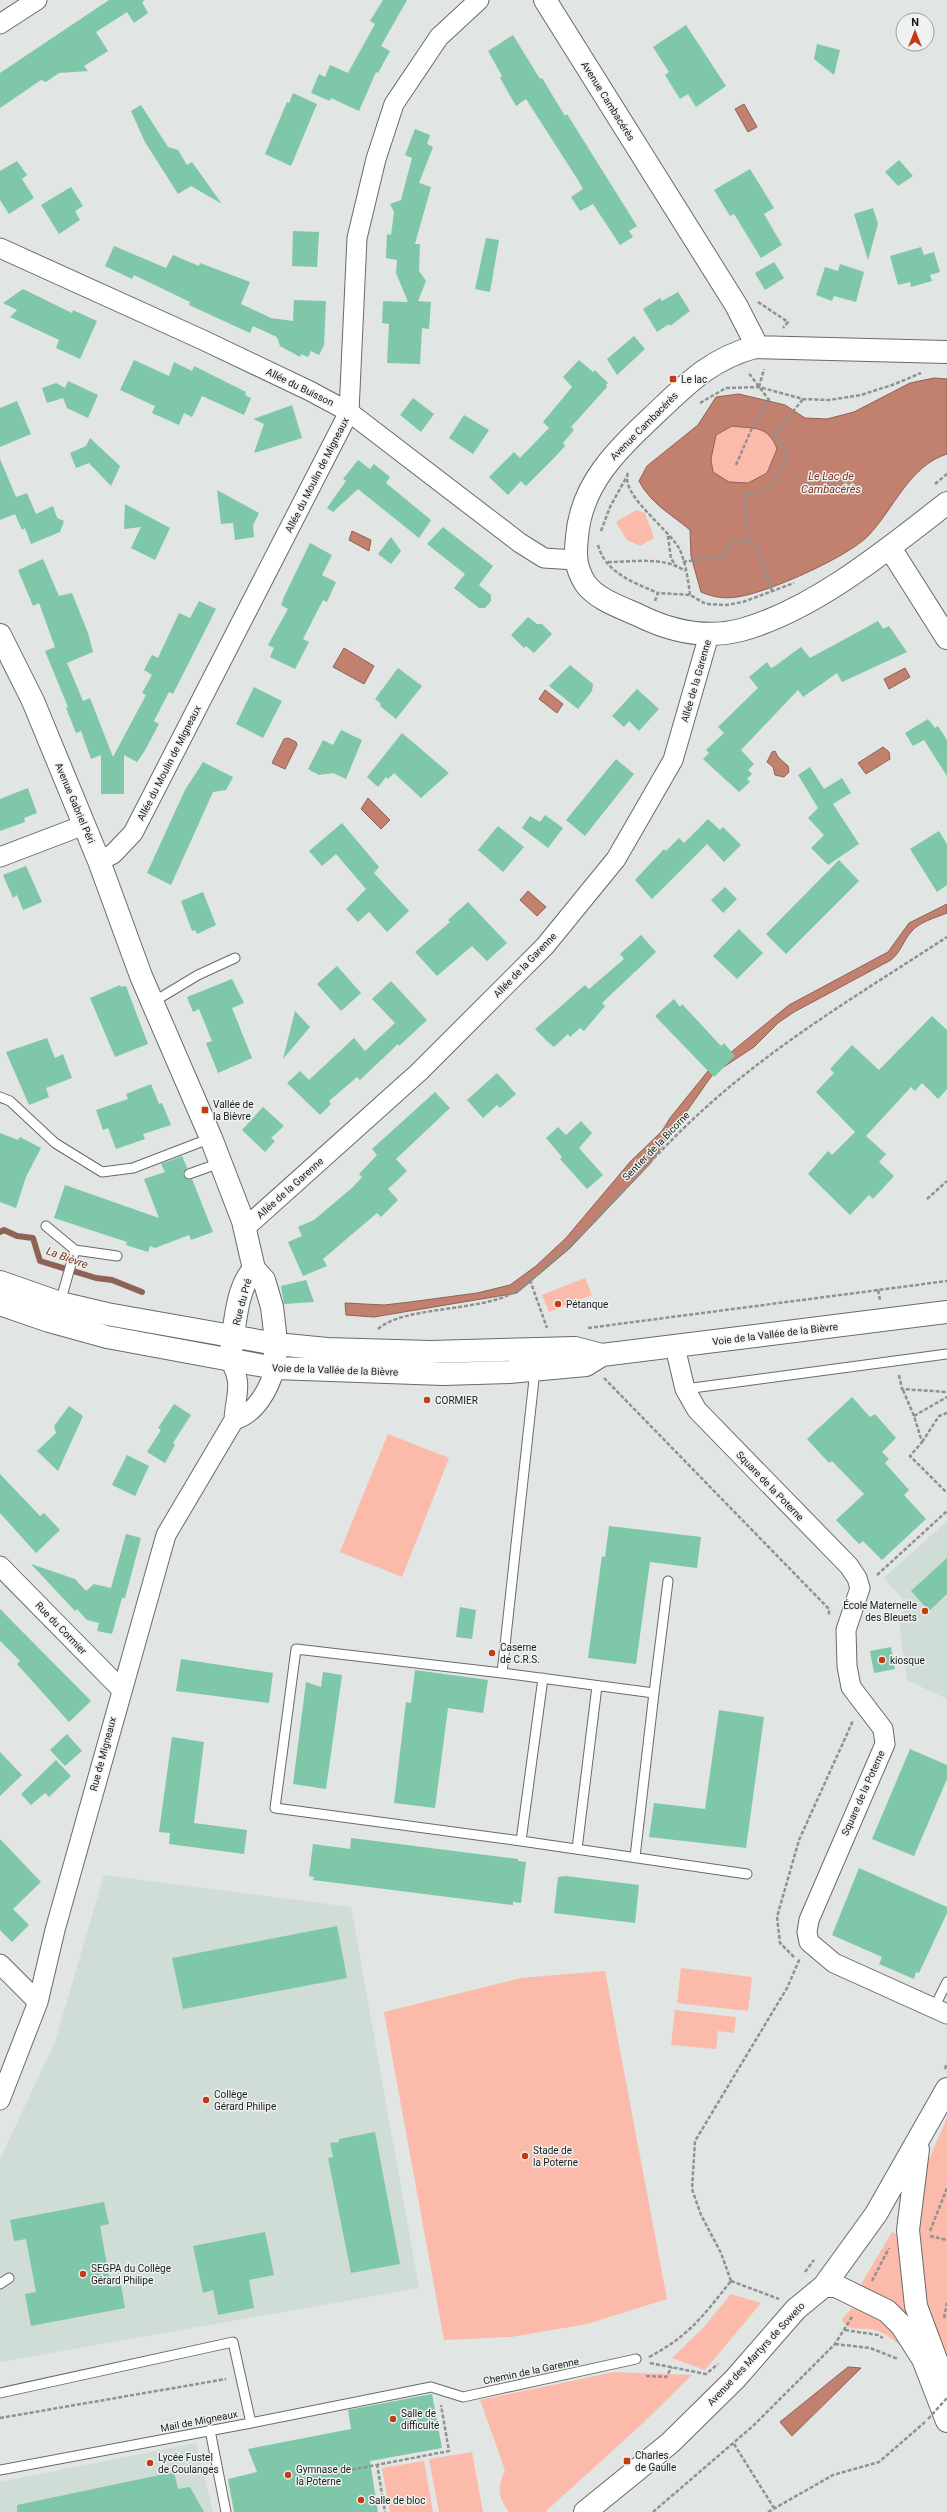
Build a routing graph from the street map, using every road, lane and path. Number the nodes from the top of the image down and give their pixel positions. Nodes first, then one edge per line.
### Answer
1 (37, 0) edge
2 (479, 0) edge
3 (545, 0) edge
4 (0, 24) edge
5 (0, 248) edge
6 (947, 352) edge
7 (734, 353) junction
8 (760, 356) junction
9 (924, 371) dead end
10 (759, 387) junction
11 (803, 399) junction
12 (694, 408) dead end
13 (349, 412) junction
14 (736, 466) dead end
15 (630, 470) dead end
16 (627, 476) junction
17 (947, 503) edge
18 (600, 535) dead end
19 (668, 536) junction
20 (747, 540) junction
21 (599, 541) dead end
22 (890, 548) junction
23 (575, 560) junction
24 (608, 562) junction
25 (683, 562) junction
26 (676, 564) junction
27 (686, 572) junction
28 (658, 593) junction
29 (690, 595) junction
30 (649, 621) junction
31 (0, 635) edge
32 (709, 635) junction
33 (947, 638) edge
34 (84, 826) junction
35 (0, 857) edge
36 (99, 861) junction
37 (947, 937) edge
38 (235, 958) dead end
39 (153, 1002) junction
40 (0, 1097) edge
41 (211, 1138) junction
42 (221, 1163) junction
43 (189, 1174) dead end
44 (947, 1181) edge
45 (927, 1199) dead end
46 (46, 1226) dead end
47 (246, 1228) junction
48 (75, 1250) junction
49 (117, 1256) dead end
50 (254, 1269) junction
51 (530, 1280) junction
52 (947, 1281) edge
53 (0, 1282) edge
54 (60, 1303) junction
55 (1, 1304) edge
56 (947, 1312) edge
57 (581, 1329) dead end
58 (375, 1333) dead end
59 (553, 1341) junction
60 (675, 1347) junction
61 (275, 1350) junction
62 (947, 1354) edge
63 (602, 1355) junction
64 (236, 1358) junction
65 (535, 1370) junction
66 (685, 1389) junction
67 (902, 1390) dead end
68 (947, 1397) edge
69 (947, 1413) edge
70 (914, 1416) junction
71 (234, 1420) junction
72 (922, 1442) junction
73 (947, 1493) edge
74 (947, 1511) edge
75 (0, 1566) edge
76 (668, 1581) dead end
77 (860, 1588) junction
78 (829, 1617) dead end
79 (502, 1673) junction
80 (543, 1678) junction
81 (597, 1686) junction
82 (122, 1690) junction
83 (654, 1693) junction
84 (849, 1716) dead end
85 (521, 1840) junction
86 (577, 1849) junction
87 (635, 1857) junction
88 (747, 1874) dead end
89 (809, 1942) junction
90 (798, 1960) junction
91 (0, 1964) edge
92 (947, 1982) edge
93 (38, 2002) junction
94 (941, 2011) edge
95 (947, 2089) edge
96 (0, 2100) edge
97 (919, 2141) junction
98 (947, 2188) edge
99 (947, 2240) edge
100 (9, 2278) dead end
101 (731, 2281) junction
102 (0, 2284) edge
103 (824, 2286) junction
104 (784, 2301) dead end
105 (845, 2330) dead end
106 (835, 2344) junction
107 (636, 2360) junction
108 (723, 2360) dead end
109 (905, 2362) dead end
110 (672, 2367) junction
111 (241, 2375) junction
112 (646, 2376) dead end
113 (947, 2389) edge
114 (438, 2391) junction
115 (0, 2393) edge
116 (947, 2398) edge
117 (0, 2418) edge
118 (938, 2420) edge
119 (251, 2423) junction
120 (210, 2430) junction
121 (734, 2444) junction
122 (377, 2464) junction
123 (0, 2470) edge
124 (340, 2472) dead end
125 (774, 2508) junction
126 (226, 2512) edge
127 (385, 2512) edge
128 (585, 2512) edge
129 (653, 2512) edge
130 (768, 2512) edge

1 - 4 street
2 - 13 street, Allée du Moulin de Migneaux
3 - 8 street, Avenue Cambacérès
5 - 13 street, Allée du Buisson
6 - 8 street, Avenue Cambacérès
7 - 8 street, Avenue Cambacérès
7 - 10 path
7 - 23 street, Avenue Cambacérès
8 - 10 path
9 - 11 path
10 - 11 path
10 - 12 path
10 - 14 path
11 - 20 path
13 - 23 street, Allée du Buisson
13 - 36 street, Allée du Moulin de Migneaux
15 - 16 path
16 - 18 path
16 - 19 path
17 - 22 street, Avenue Cambacérès
19 - 25 path
19 - 26 path
20 - 25 path
20 - 29 path
21 - 24 path
22 - 32 street, Avenue Cambacérès
22 - 33 street
23 - 30 street, Avenue Cambacérès
24 - 26 path
24 - 28 path
25 - 27 path
26 - 27 path
27 - 29 path
28 - 29 path
28 - 30 path
30 - 32 street, Avenue Cambacérès
31 - 34 street, Avenue Gabriel Péri
32 - 47 street, Allée de la Garenne
34 - 35 street
34 - 36 street, Avenue Gabriel Péri
36 - 39 street, Avenue Gabriel Péri
37 - 51 path, Sentier de la Bicorne
38 - 39 lane
39 - 41 street, Avenue Gabriel Péri
40 - 41 lane
41 - 42 street, Avenue Gabriel Péri
42 - 43 lane
42 - 47 street, Avenue Gabriel Péri
44 - 45 path
46 - 48 lane
47 - 50 street, Avenue Gabriel Péri
48 - 49 lane
48 - 54 lane
50 - 61 street
50 - 64 street, Rue du Pré
51 - 58 path, Sentier de la Bicorne
51 - 59 path
52 - 57 path
53 - 54 street, Voie de la Vallée de la Bièvre
54 - 64 street, Voie de la Vallée de la Bièvre
55 - 64 street, Voie de la Vallée de la Bièvre
56 - 60 street, Voie de la Vallée de la Bièvre
59 - 61 street, Voie de la Vallée de la Bièvre
59 - 63 street, Voie de la Vallée de la Bièvre
60 - 63 street, Voie de la Vallée de la Bièvre
60 - 66 street, Square de la Poterne
61 - 64 street, Voie de la Vallée de la Bièvre
61 - 64 street, Voie de la Vallée de la Bièvre
61 - 65 street, Voie de la Vallée de la Bièvre
61 - 71 street, Rue de Migneaux
62 - 66 lane
63 - 65 street, Voie de la Vallée de la Bièvre
63 - 78 path
64 - 71 street, Rue de Migneaux
65 - 79 lane
66 - 77 street, Square de la Poterne
67 - 70 path
68 - 70 path
69 - 72 path
70 - 72 path
71 - 82 street, Rue de Migneaux
72 - 73 path
74 - 77 path
75 - 82 street, Rue du Cormier
76 - 83 lane
77 - 89 street, Square de la Poterne
79 - 80 lane
79 - 85 lane
80 - 81 lane
80 - 85 lane
81 - 83 lane
81 - 86 lane
82 - 93 street, Rue de Migneaux
83 - 87 lane
84 - 90 path
85 - 86 lane
86 - 87 lane
87 - 88 lane
89 - 90 path
89 - 94 street
90 - 101 path
91 - 93 street
92 - 94 lane
93 - 96 street, Rue de Migneaux
95 - 97 street, Avenue des Martyrs de Soweto
97 - 103 street, Avenue des Martyrs de Soweto
97 - 113 street
98 - 99 path
100 - 102 lane
101 - 104 path
101 - 107 path
103 - 118 street
103 - 128 street, Avenue des Martyrs de Soweto
105 - 106 path
106 - 109 path
106 - 121 path
107 - 110 path
107 - 114 lane, Chemin de la Garenne
108 - 110 path
110 - 112 path
111 - 115 lane, Mail de Migneaux
111 - 117 path
111 - 119 lane, Mail de Migneaux
114 - 119 lane, Chemin de la Garenne
114 - 122 path
116 - 118 path, bridge
118 - 125 path
119 - 120 lane, Mail de Migneaux
120 - 123 lane, Mail de Migneaux
120 - 126 lane
121 - 125 path
121 - 129 path
122 - 124 path
122 - 127 path
125 - 130 path

